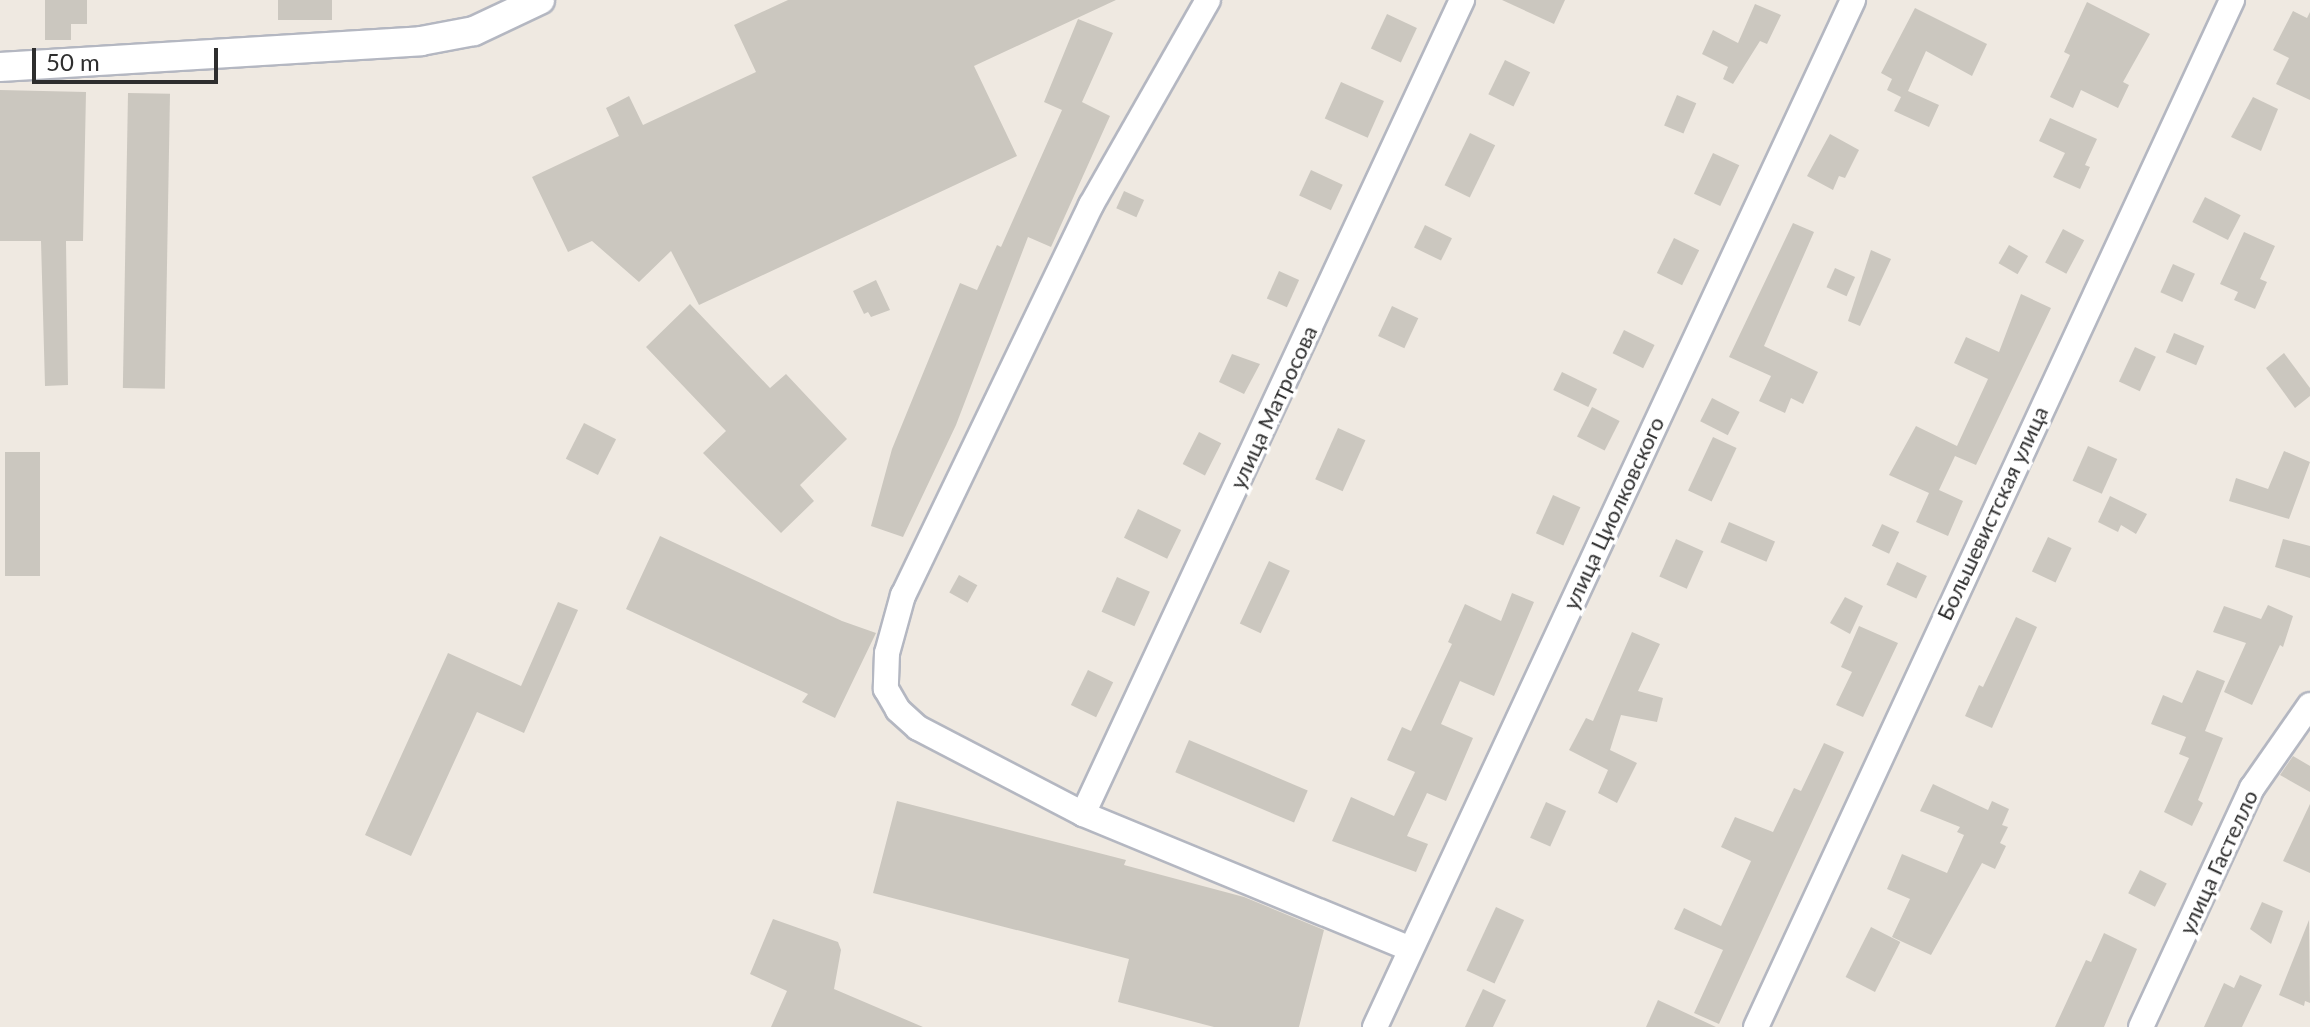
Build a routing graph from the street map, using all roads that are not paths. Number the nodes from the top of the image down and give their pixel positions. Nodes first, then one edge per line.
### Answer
1 (540, 0) edge
2 (1208, 0) edge
3 (1462, 0) edge
4 (1853, 0) edge
5 (2232, 0) edge
6 (0, 67) edge
7 (2310, 705) edge
8 (1083, 814) junction
9 (1410, 949) junction
10 (1375, 1027) edge
11 (1756, 1027) edge
12 (2141, 1027) edge

1 - 6 street
2 - 8 street
3 - 8 street, улица Матросова
4 - 9 street, улица Циолковского
5 - 11 street, Большевистская улица
7 - 12 street, улица Гастелло
8 - 9 street
9 - 10 street, улица Циолковского

